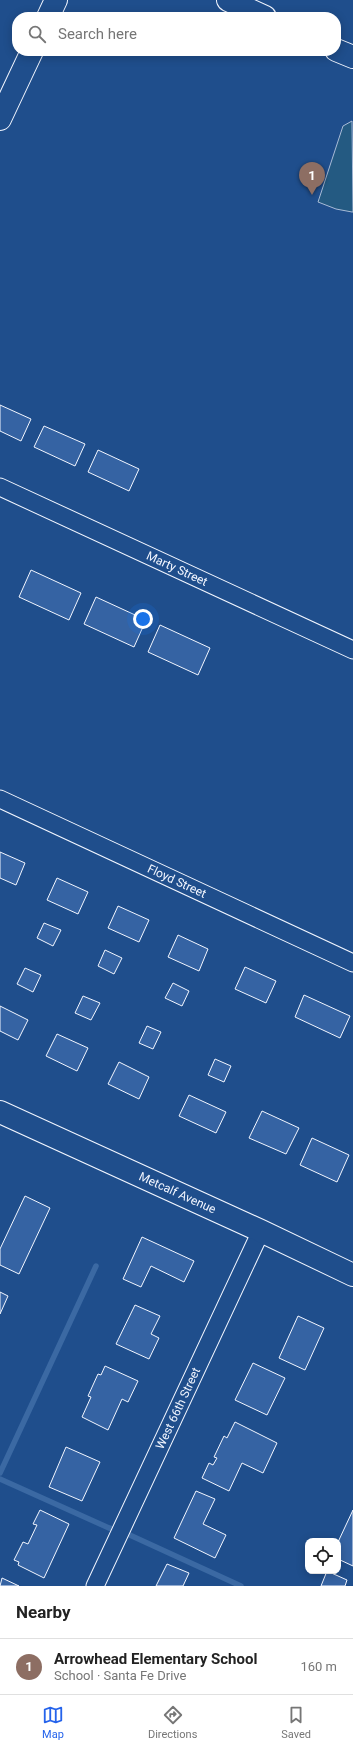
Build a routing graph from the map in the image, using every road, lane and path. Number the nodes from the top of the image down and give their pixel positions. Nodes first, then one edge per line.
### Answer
1 (56, 0) edge
2 (228, 0) edge
3 (50, 12) edge
4 (254, 12) edge
5 (341, 52) edge
6 (30, 56) edge
7 (353, 58) edge
8 (0, 119) edge
9 (0, 487) edge
10 (353, 650) edge
11 (0, 799) edge
12 (353, 963) edge
13 (0, 1112) edge
14 (261, 1232) junction
15 (353, 1275) edge
16 (95, 1586) edge

1 - 3 main road
2 - 4 main road
5 - 7 main road
6 - 8 main road
9 - 10 street, Marty Street
11 - 12 street, Floyd Street
13 - 14 main road, Metcalf Avenue
14 - 15 main road, Metcalf Avenue
14 - 16 street, West 66th Street

